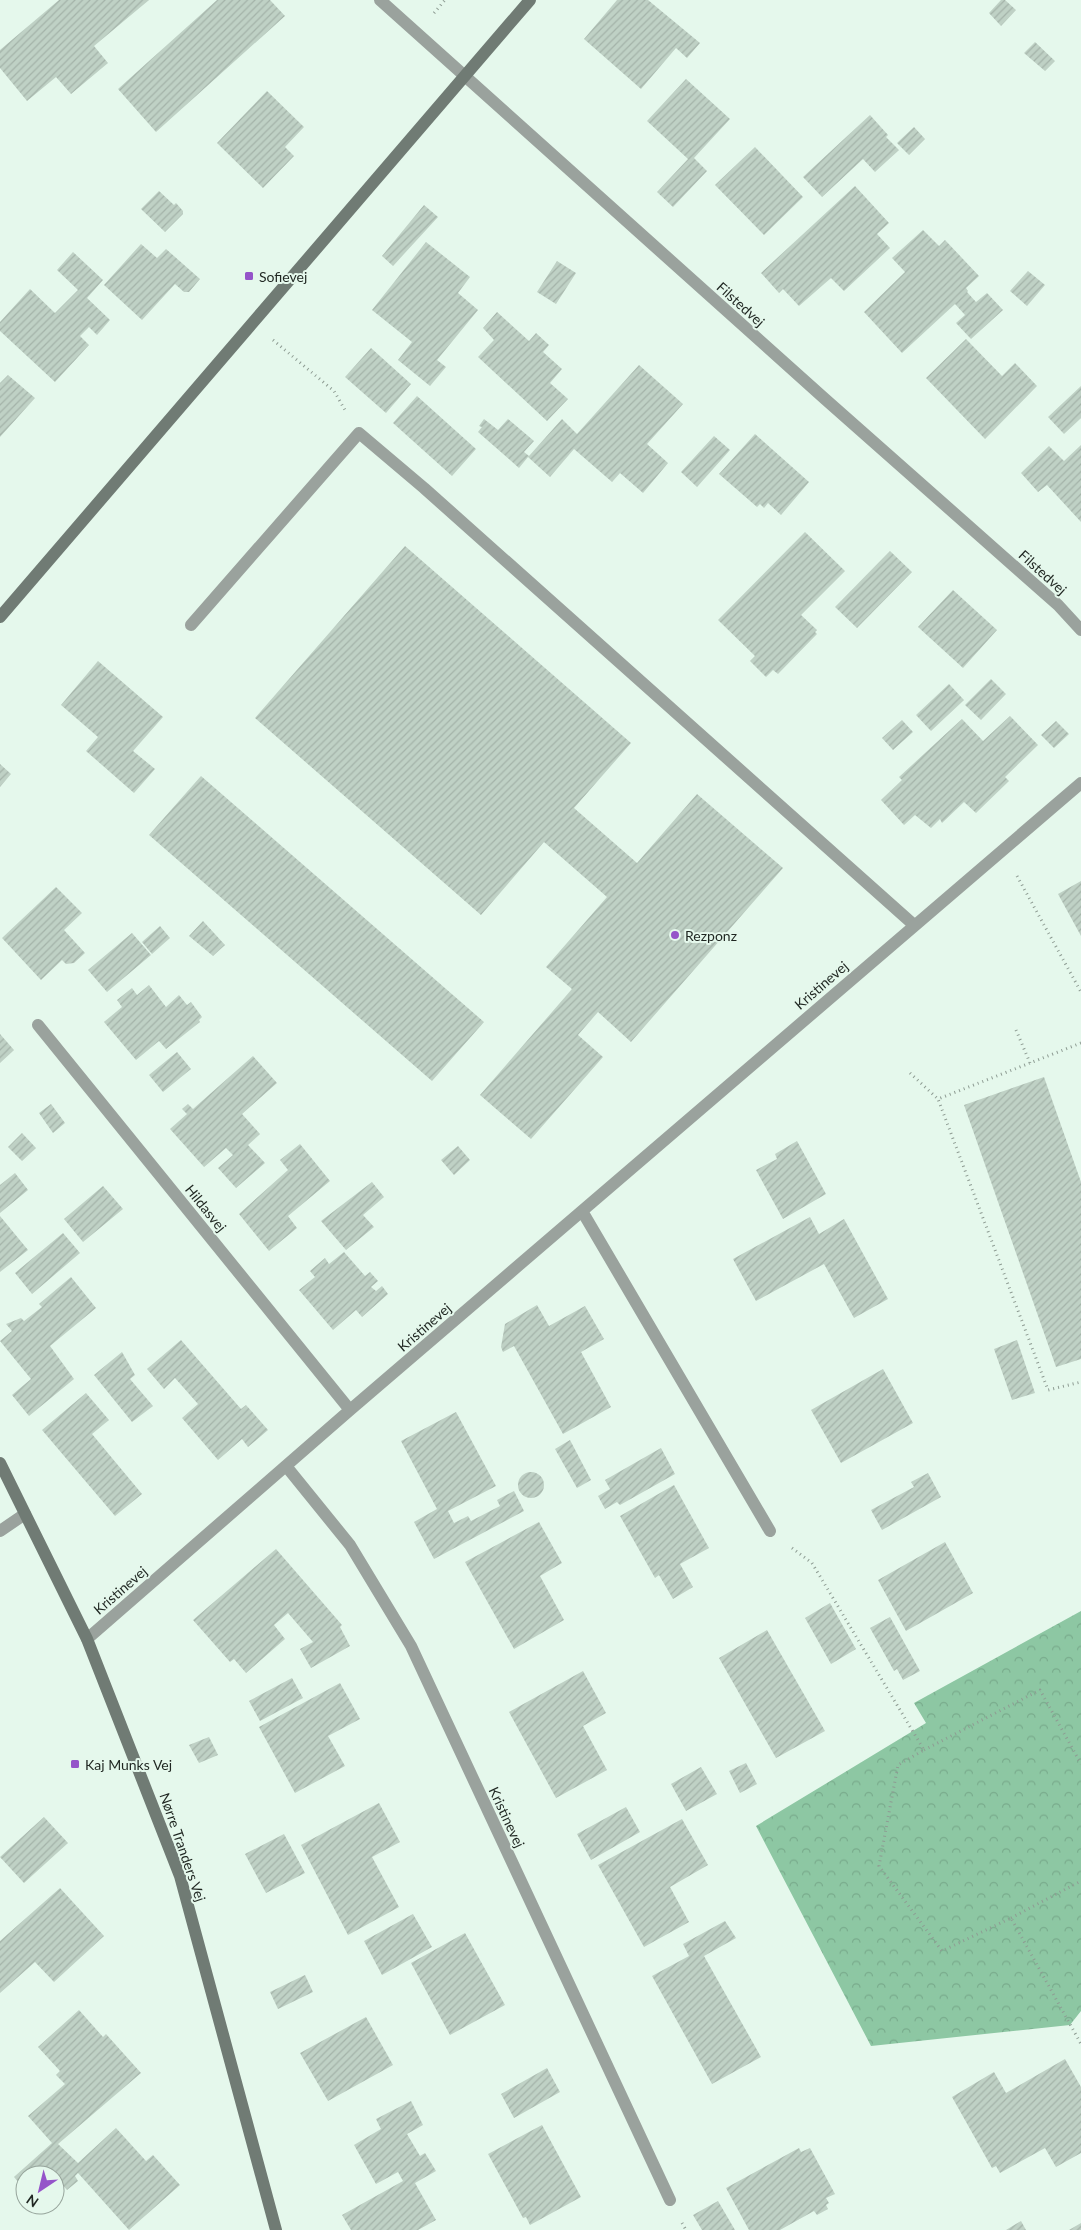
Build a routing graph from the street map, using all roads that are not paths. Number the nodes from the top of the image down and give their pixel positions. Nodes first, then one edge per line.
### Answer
1 (380, 0) edge
2 (530, 0) edge
3 (465, 76) junction
4 (0, 617) edge
5 (191, 625) dead end
6 (1081, 630) edge
7 (1081, 783) edge
8 (914, 925) junction
9 (38, 1025) dead end
10 (582, 1211) junction
11 (350, 1410) junction
12 (0, 1464) edge
13 (286, 1466) junction
14 (25, 1514) junction
15 (0, 1531) edge
16 (770, 1531) road end
17 (87, 1639) junction
18 (670, 2200) dead end
19 (276, 2230) edge

1 - 3 street, Filstedvej
2 - 3 street
3 - 4 street
3 - 6 street, Filstedvej
5 - 8 street
7 - 8 street, Kristinevej
8 - 10 street, Kristinevej
9 - 11 street, Hildasvej
10 - 11 street, Kristinevej
10 - 16 street
11 - 13 street, Kristinevej
12 - 14 street, Nørre Tranders Vej
13 - 17 street, Kristinevej
13 - 18 street, Kristinevej
14 - 15 street
14 - 17 street, Nørre Tranders Vej
17 - 19 street, Nørre Tranders Vej

